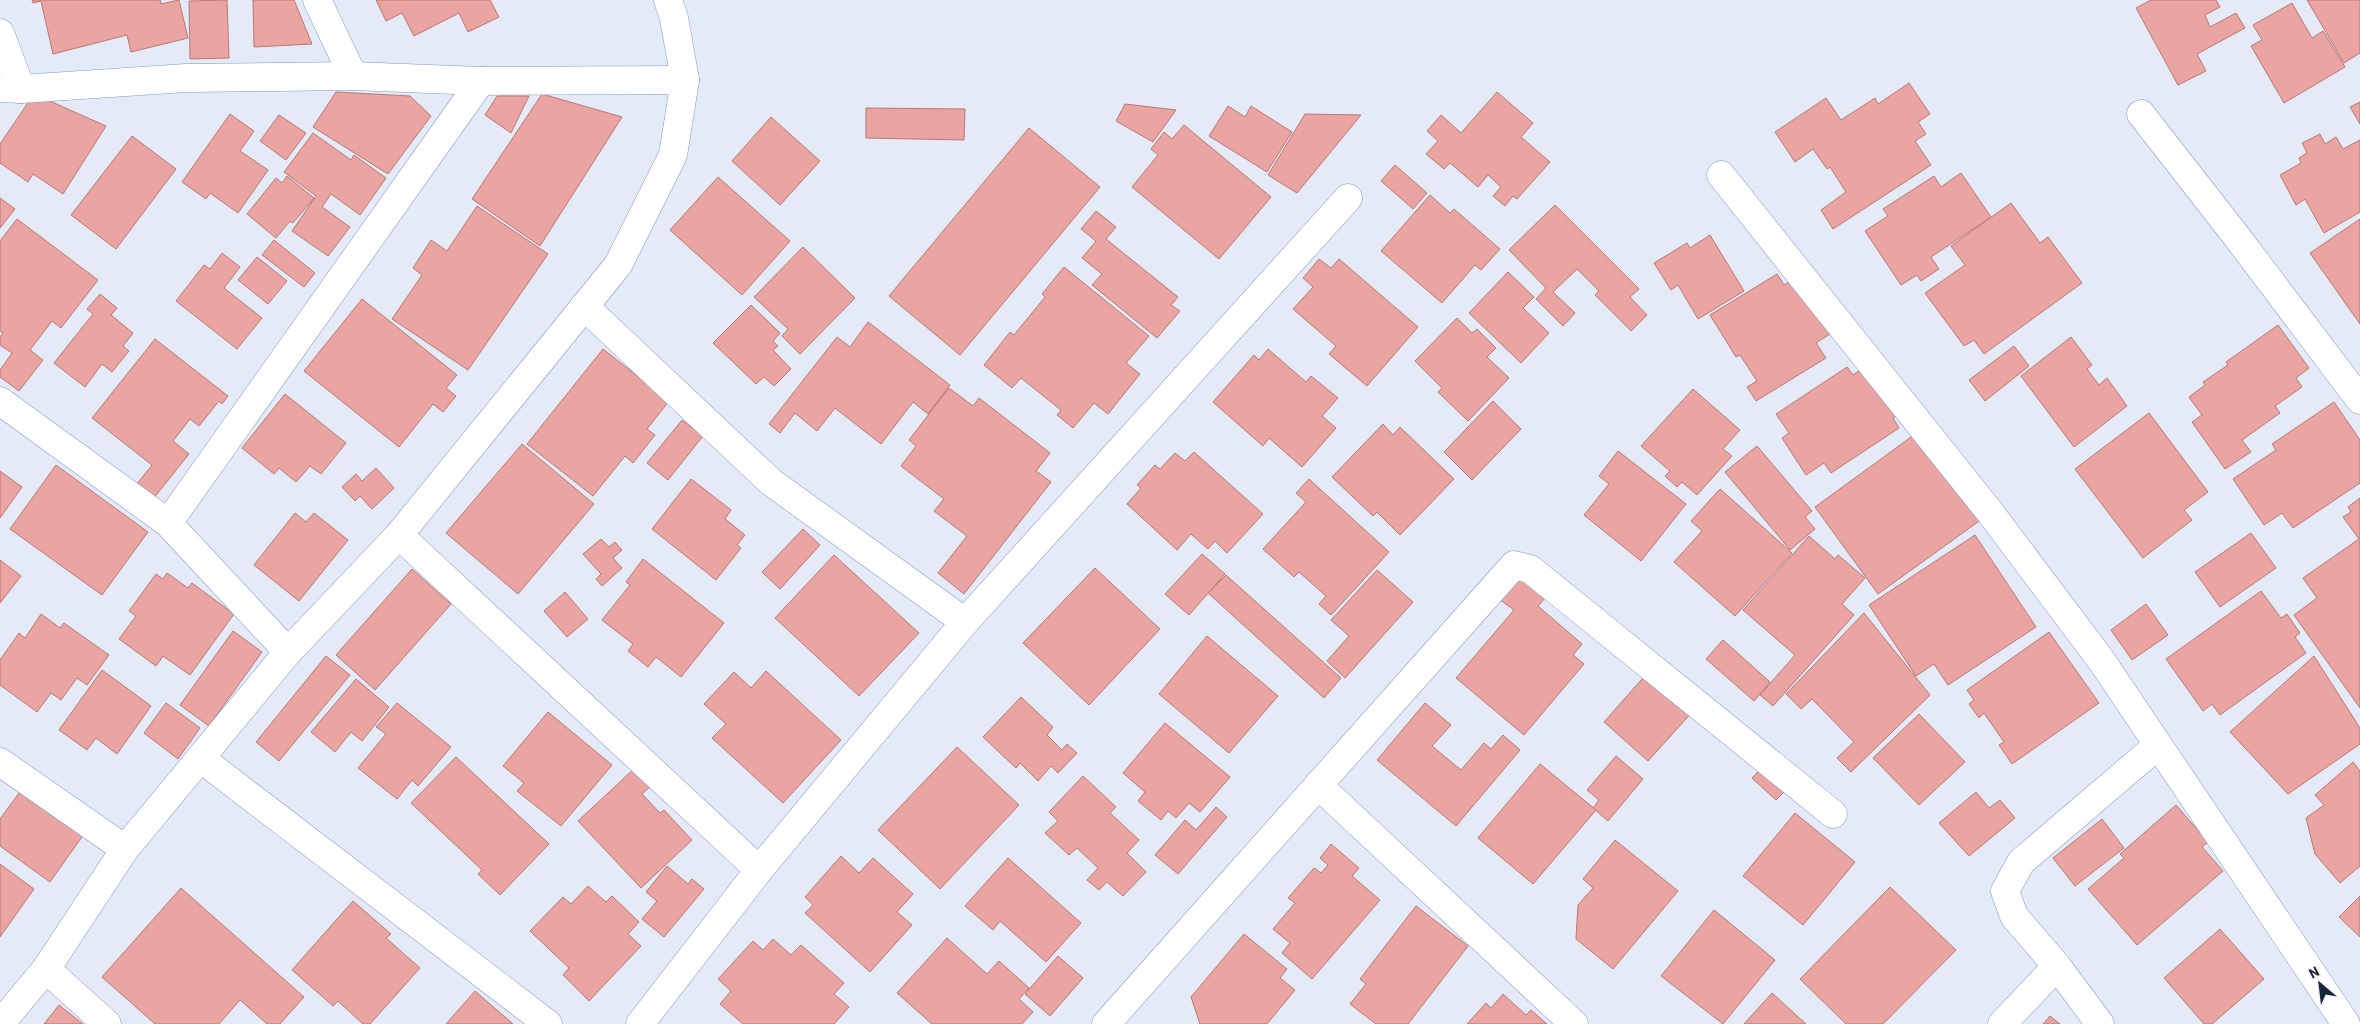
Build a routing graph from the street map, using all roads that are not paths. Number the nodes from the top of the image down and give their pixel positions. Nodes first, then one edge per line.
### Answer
1 (318, 0) edge
2 (668, 0) edge
3 (0, 33) edge
4 (353, 76) junction
5 (685, 80) junction
6 (481, 81) junction
7 (11, 88) edge
8 (2141, 114) dead end
9 (1721, 175) dead end
10 (1348, 198) dead end
11 (584, 306) junction
12 (2360, 400) edge
13 (0, 401) edge
14 (168, 523) junction
15 (399, 535) junction
16 (965, 622) junction
17 (288, 652) junction
18 (2157, 746) junction
19 (200, 758) junction
20 (0, 762) edge
21 (1318, 785) junction
22 (1833, 814) dead end
23 (125, 849) junction
24 (759, 870) junction
25 (2057, 966) junction
26 (46, 969) junction
27 (0, 1024) edge
28 (107, 1024) edge
29 (548, 1024) edge
30 (640, 1024) edge
31 (1106, 1024) edge
32 (1574, 1024) edge
33 (2002, 1024) edge
34 (2100, 1024) edge
35 (2346, 1024) edge

1 - 4 street
2 - 5 street
3 - 7 street
4 - 6 street
4 - 7 street
5 - 6 street
5 - 11 street
6 - 14 street
8 - 12 street
9 - 18 street
10 - 16 street
11 - 15 street
11 - 16 street
13 - 14 street
14 - 17 street
15 - 17 street
15 - 24 street
16 - 24 street
17 - 19 street
18 - 25 street
18 - 35 street
19 - 23 street
19 - 29 street
20 - 23 street
21 - 22 street
21 - 31 street
21 - 32 street
23 - 26 street
24 - 30 street
25 - 33 street
25 - 34 street
26 - 27 street
26 - 28 street

